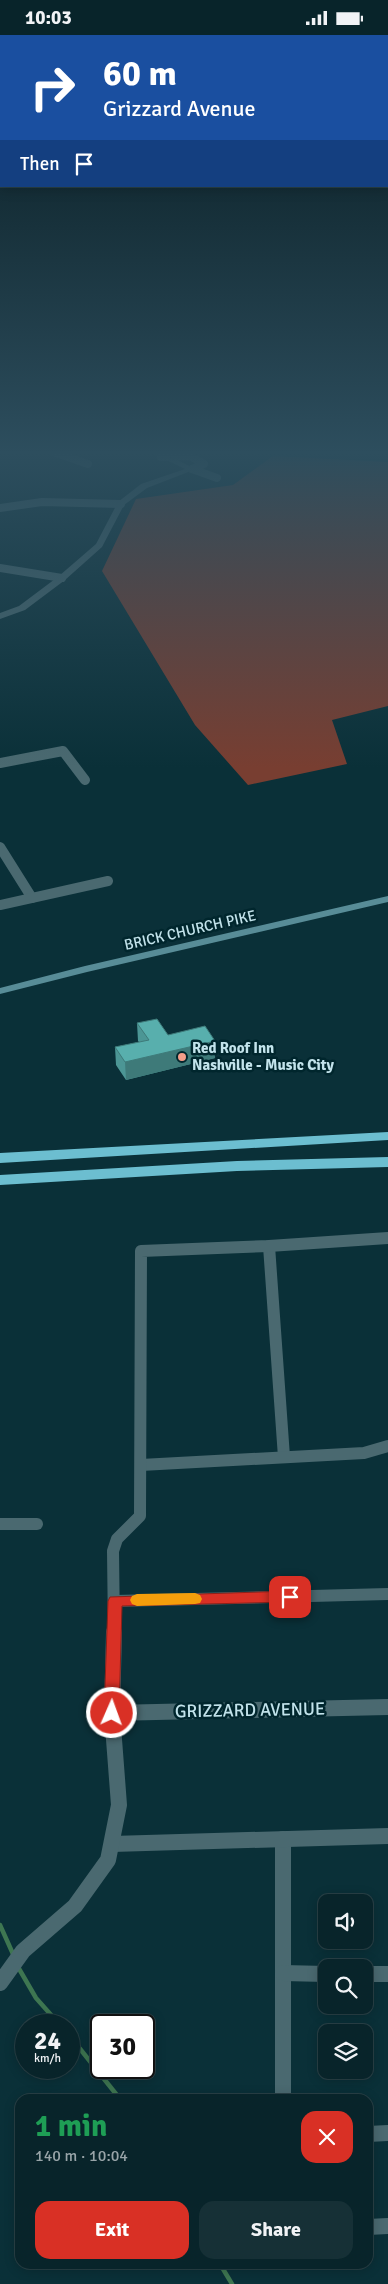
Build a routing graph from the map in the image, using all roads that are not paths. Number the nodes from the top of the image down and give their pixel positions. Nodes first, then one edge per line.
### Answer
1 (84, 558) edge
2 (0, 568) edge
3 (62, 578) junction
4 (0, 616) edge
5 (0, 763) edge
6 (85, 780) dead end
7 (0, 847) edge
8 (108, 881) dead end
9 (32, 898) junction
10 (388, 899) edge
11 (0, 905) edge
12 (0, 991) edge
13 (388, 1136) edge
14 (156, 1149) junction
15 (0, 1152) edge
16 (0, 1158) edge
17 (388, 1162) edge
18 (237, 1166) junction
19 (0, 1180) edge
20 (0, 1190) edge
21 (388, 1238) edge
22 (269, 1246) junction
23 (388, 1446) edge
24 (284, 1457) junction
25 (142, 1465) junction
26 (0, 1524) edge
27 (37, 1524) dead end
28 (388, 1594) edge
29 (115, 1601) junction
30 (388, 1707) edge
31 (112, 1713) junction
32 (388, 1836) edge
33 (283, 1839) junction
34 (112, 1844) junction
35 (283, 1973) junction
36 (318, 1974) edge
37 (373, 1974) edge
38 (388, 1974) edge
39 (2, 1979) edge
40 (283, 2094) edge
41 (388, 2133) edge
42 (373, 2134) edge
43 (388, 2226) edge
44 (373, 2227) edge

1 - 3 street
2 - 3 street
3 - 4 street
5 - 6 street
7 - 9 street
8 - 9 street
9 - 11 street
10 - 12 main road, BRICK CHURCH PIKE
13 - 14 highway
14 - 15 highway
14 - 16 highway
17 - 18 highway
18 - 19 highway
18 - 20 highway
21 - 22 street
22 - 24 street
22 - 25 street
23 - 24 street
24 - 25 street
25 - 29 street
26 - 27 street
28 - 29 street
29 - 31 street
30 - 31 street, GRIZZARD AVENUE
31 - 34 street
32 - 33 street
33 - 34 street
33 - 35 street
34 - 39 street
35 - 36 street
35 - 40 street
37 - 38 street
41 - 42 street
43 - 44 street

